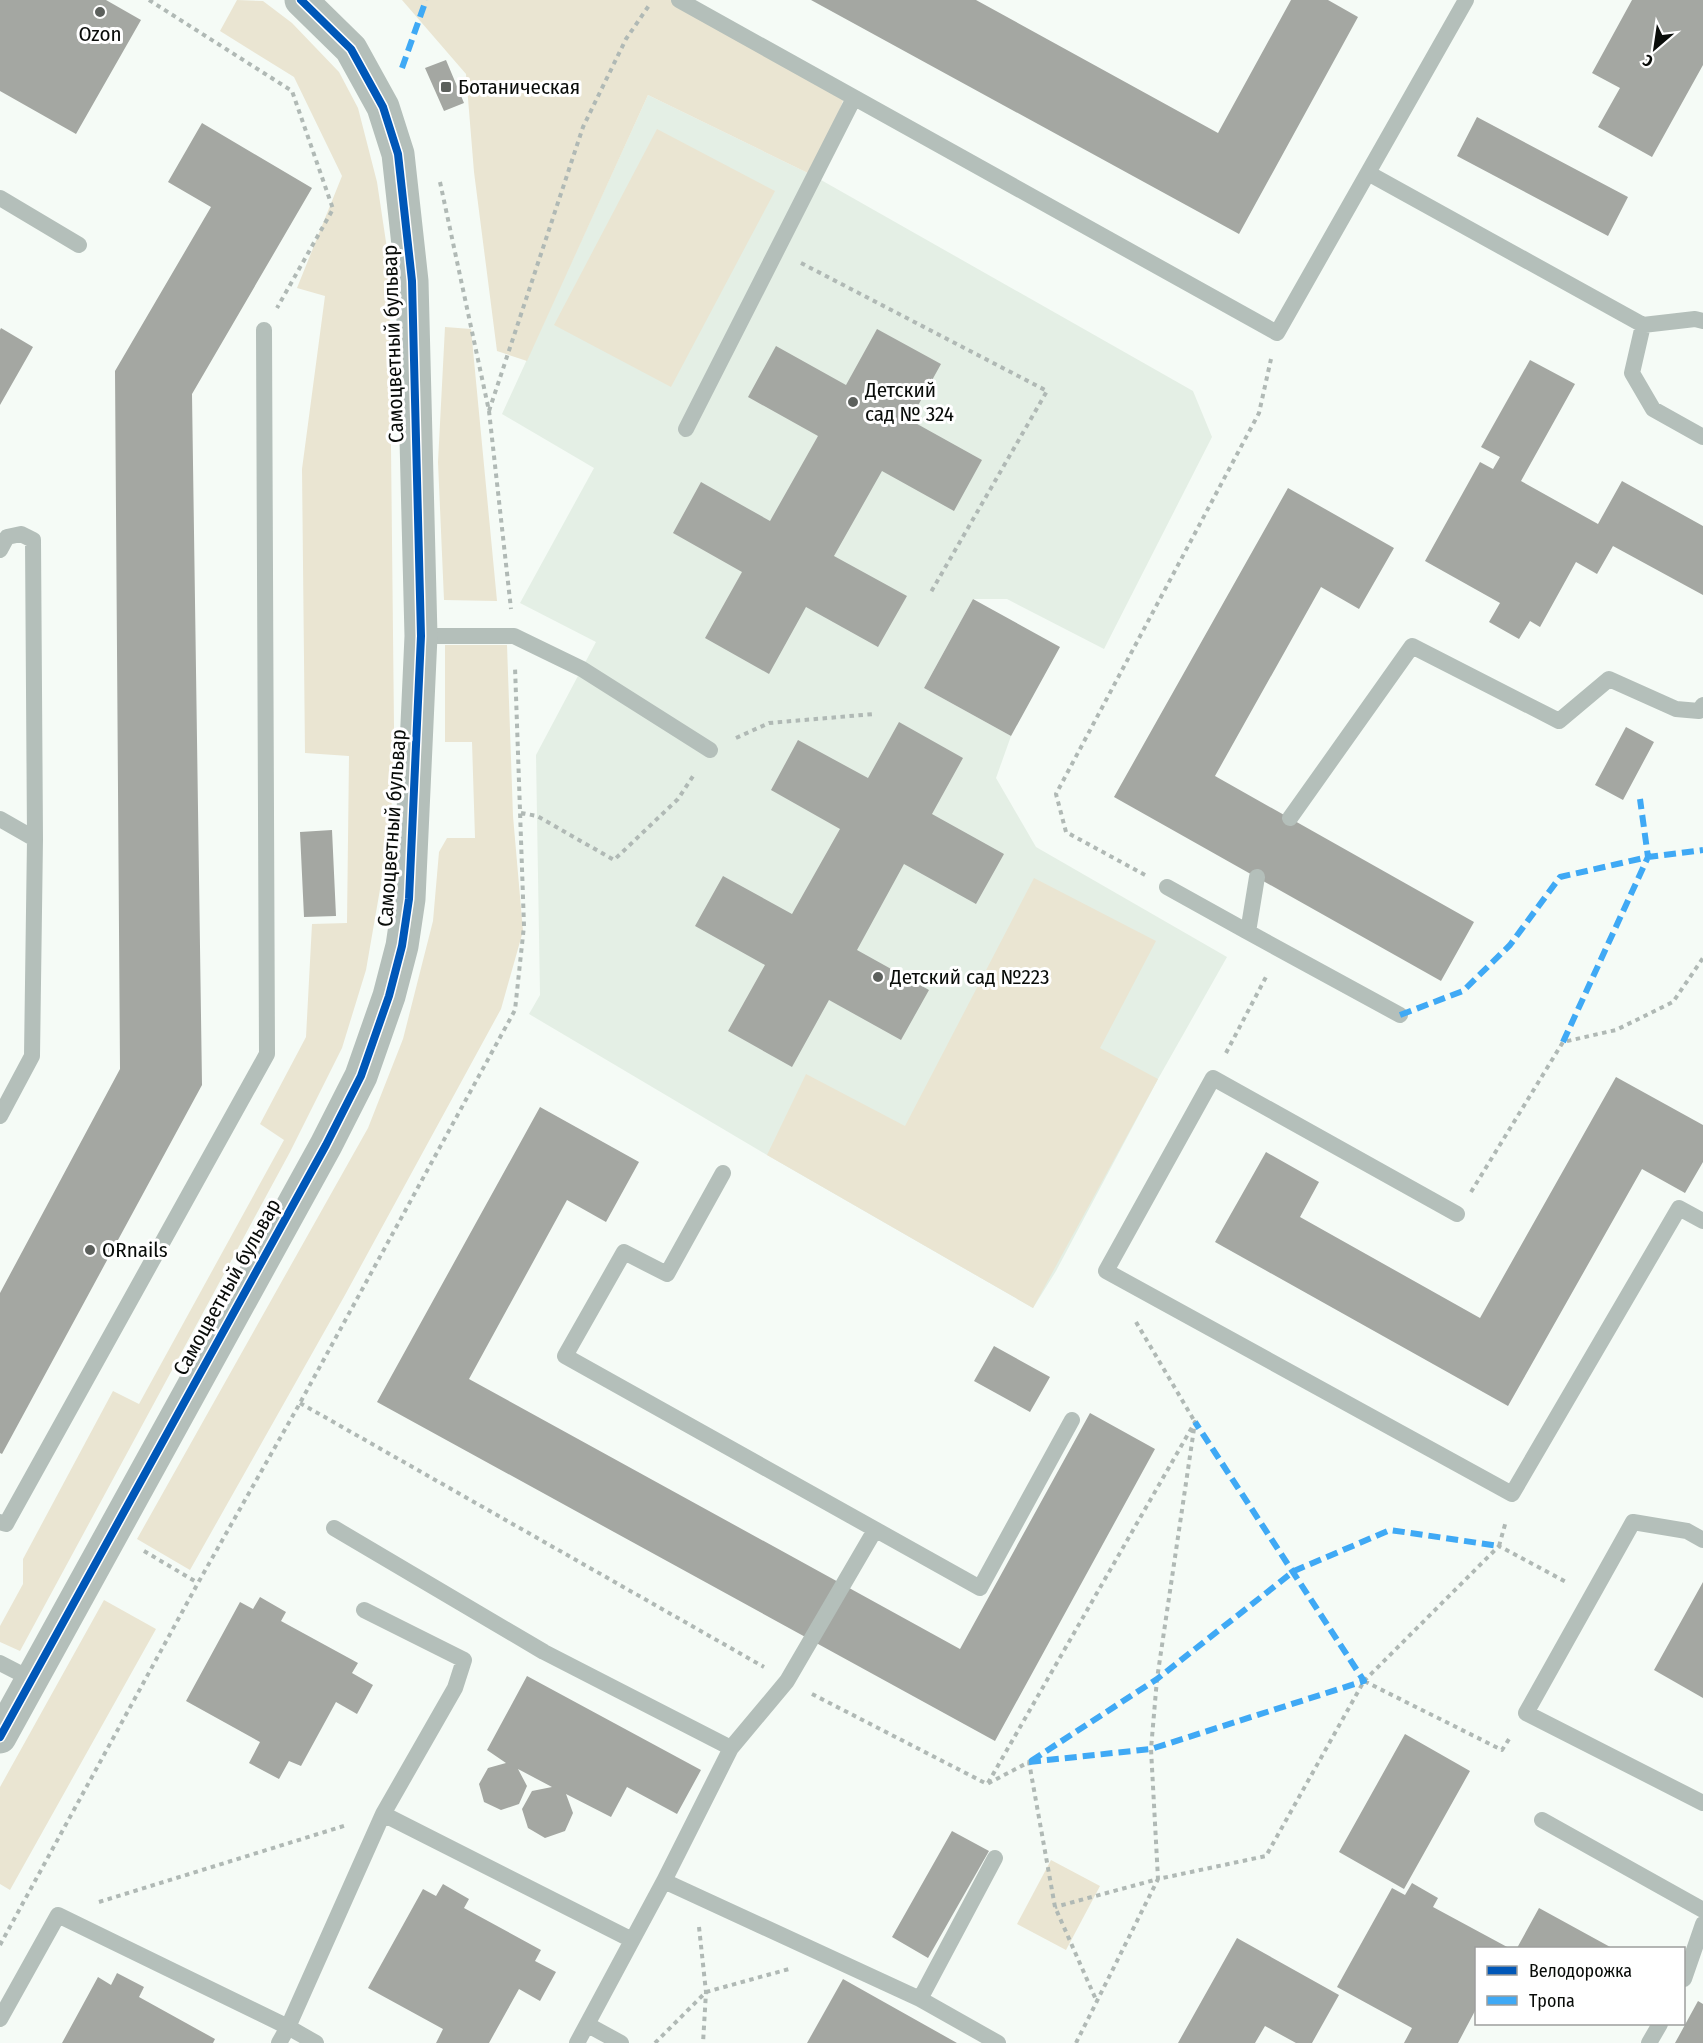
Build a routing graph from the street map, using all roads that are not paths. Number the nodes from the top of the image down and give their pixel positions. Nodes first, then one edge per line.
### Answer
1 (301, 0) edge
2 (679, 0) edge
3 (1466, 0) edge
4 (854, 98) junction
5 (1368, 173) junction
6 (0, 198) edge
7 (79, 245) dead end
8 (1703, 321) edge
9 (1643, 325) junction
10 (264, 330) road end
11 (686, 429) dead end
12 (1703, 437) edge
13 (0, 550) edge
14 (421, 636) junction
15 (1703, 705) edge
16 (710, 750) road end
17 (1290, 818) dead end
18 (0, 819) edge
19 (35, 838) junction
20 (1257, 877) dead end
21 (1167, 887) road end
22 (1248, 932) junction
23 (1400, 1015) dead end
24 (0, 1116) edge
25 (723, 1173) dead end
26 (1457, 1214) road end
27 (1703, 1221) edge
28 (1072, 1420) dead end
29 (0, 1521) edge
30 (334, 1528) dead end
31 (875, 1530) junction
32 (1703, 1540) edge
33 (364, 1610) dead end
34 (0, 1663) edge
35 (31, 1679) junction
36 (0, 1737) edge
37 (731, 1748) junction
38 (1703, 1803) edge
39 (383, 1814) junction
40 (1542, 1820) dead end
41 (995, 1858) dead end
42 (664, 1881) junction
43 (1703, 1910) edge
44 (1703, 1924) edge
45 (632, 1940) junction
46 (1685, 1974) edge
47 (920, 1998) junction
48 (0, 2019) edge
49 (588, 2025) junction
50 (1659, 2025) edge
51 (288, 2027) junction
52 (279, 2043) edge
53 (316, 2043) edge
54 (577, 2043) edge
55 (621, 2043) edge
56 (998, 2043) edge
57 (1649, 2043) edge

1 - 14 street, Самоцветный бульвар
2 - 4 lane
3 - 5 lane
4 - 5 lane
4 - 11 lane
5 - 9 lane
6 - 7 lane
8 - 9 lane
9 - 12 lane
10 - 29 lane
13 - 19 lane
14 - 16 lane
14 - 35 street, Самоцветный бульвар
15 - 17 lane
18 - 19 lane
19 - 24 lane
20 - 22 lane
21 - 22 lane
22 - 23 lane
25 - 31 lane
26 - 27 lane
28 - 31 lane
30 - 37 lane
31 - 37 lane
32 - 38 lane
33 - 39 lane
34 - 35 lane
35 - 36 street, Самоцветный бульвар
37 - 42 lane
39 - 45 lane
39 - 51 lane
40 - 43 lane
41 - 47 lane
42 - 45 lane
42 - 47 lane
44 - 46 lane
45 - 49 lane
47 - 56 lane
48 - 51 lane
49 - 54 lane
49 - 55 lane
50 - 57 lane
51 - 52 lane
51 - 53 lane

